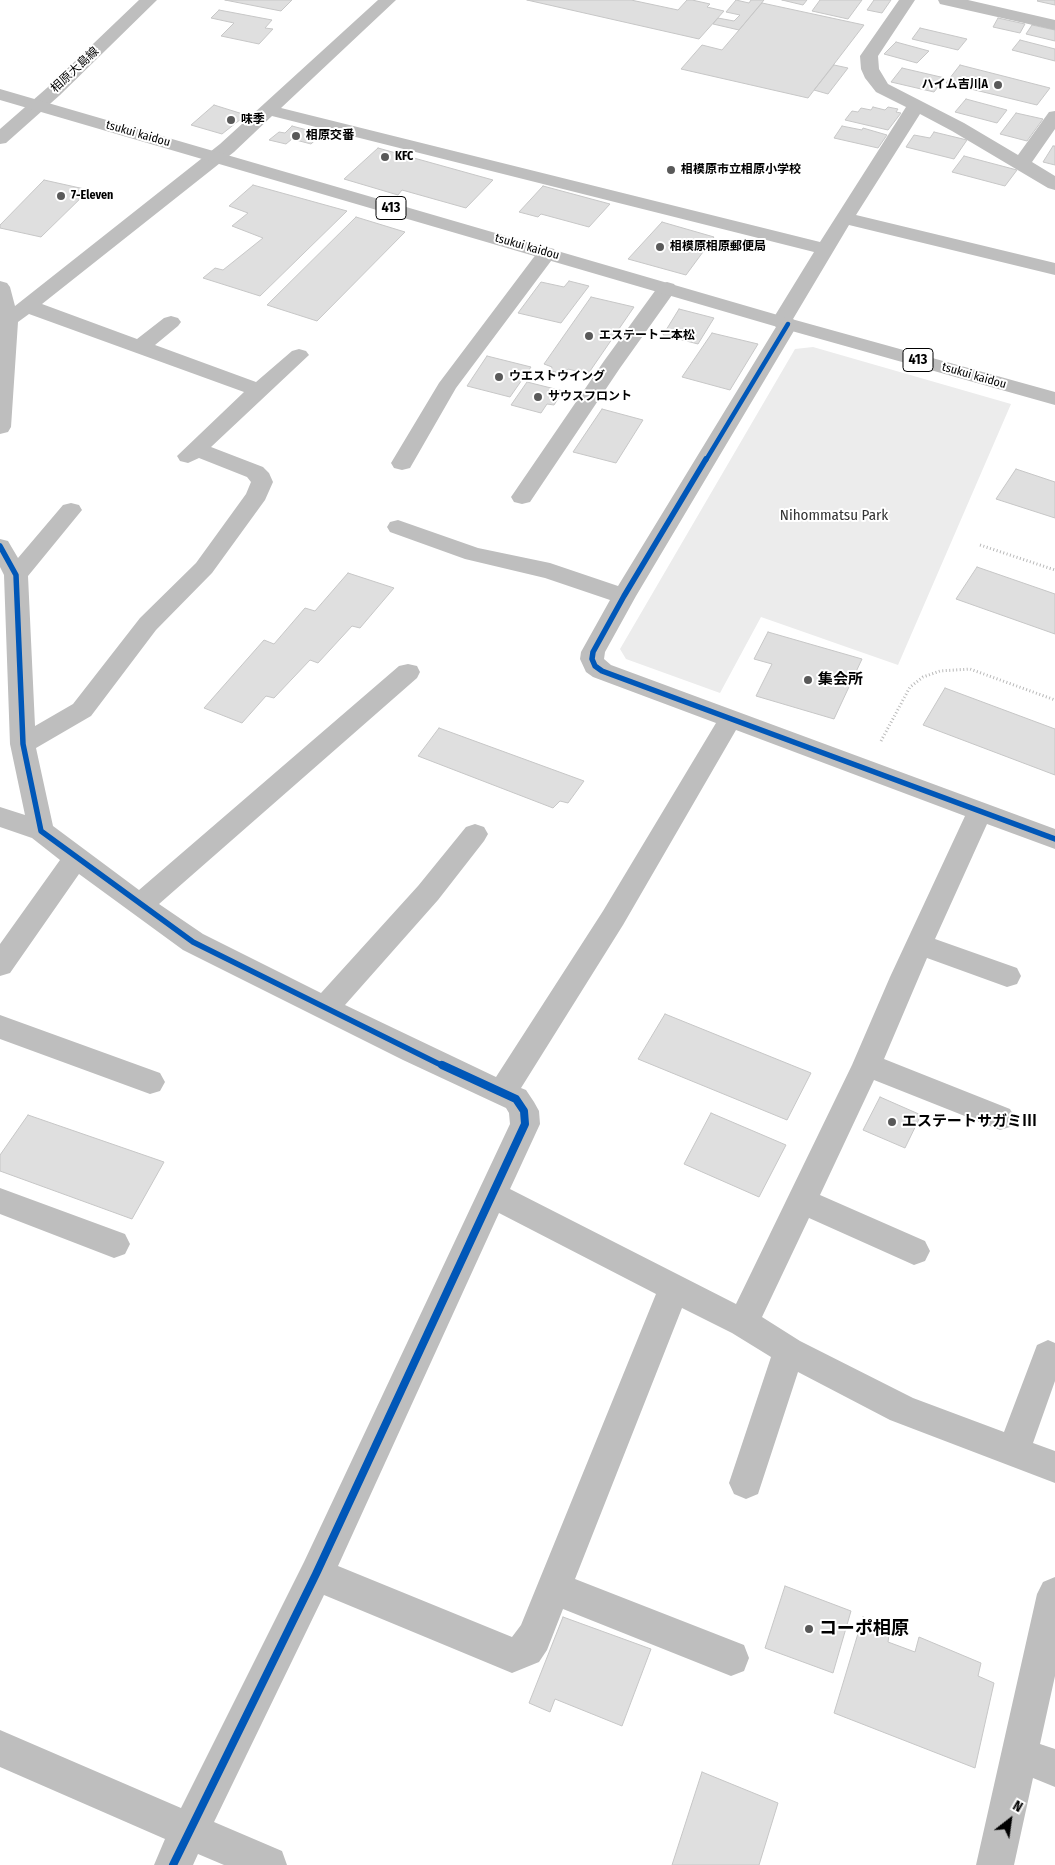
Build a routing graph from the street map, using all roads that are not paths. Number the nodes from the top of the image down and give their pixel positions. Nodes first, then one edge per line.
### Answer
1 (149, 0) edge
2 (388, 0) edge
3 (907, 0) edge
4 (946, 0) edge
5 (969, 2) edge
6 (1055, 25) edge
7 (0, 94) edge
8 (38, 105) junction
9 (916, 106) junction
10 (268, 110) junction
11 (1055, 116) edge
12 (0, 139) edge
13 (214, 157) junction
14 (1021, 164) junction
15 (1055, 184) edge
16 (844, 218) junction
17 (826, 249) junction
18 (547, 253) junction
19 (1055, 269) edge
20 (0, 287) edge
21 (667, 288) junction
22 (27, 306) junction
23 (8, 320) junction
24 (171, 322) dead end
25 (785, 323) junction
26 (140, 348) junction
27 (299, 354) dead end
28 (259, 390) junction
29 (1055, 399) edge
30 (0, 427) edge
31 (402, 463) dead end
32 (522, 497) dead end
33 (71, 510) dead end
34 (398, 527) dead end
35 (0, 546) edge
36 (16, 575) junction
37 (624, 596) junction
38 (408, 672) dead end
39 (731, 718) junction
40 (23, 744) junction
41 (980, 810) junction
42 (0, 817) edge
43 (41, 830) junction
44 (475, 834) dead end
45 (1055, 839) edge
46 (76, 858) junction
47 (140, 906) junction
48 (919, 944) junction
49 (0, 965) edge
50 (1007, 976) dead end
51 (325, 1008) junction
52 (0, 1027) edge
53 (867, 1066) junction
54 (150, 1082) dead end
55 (502, 1092) junction
56 (1000, 1118) dead end
57 (491, 1194) junction
58 (0, 1201) edge
59 (802, 1201) junction
60 (114, 1244) dead end
61 (914, 1251) dead end
62 (674, 1289) junction
63 (742, 1323) junction
64 (789, 1351) junction
65 (1048, 1355) dead end
66 (1014, 1452) junction
67 (1055, 1467) edge
68 (746, 1483) dead end
69 (316, 1574) junction
70 (554, 1588) junction
71 (1055, 1594) edge
72 (731, 1658) dead end
73 (0, 1748) edge
74 (1020, 1755) junction
75 (1055, 1768) edge
76 (189, 1831) junction
77 (173, 1865) edge
78 (268, 1865) edge
79 (995, 1865) edge

1 - 8 main road, 相原大島線
2 - 10 main road
3 - 9 main road
4 - 5 main road
5 - 6 main road
7 - 8 main road, tsukui kaidou / 413
8 - 12 main road, 相原大島線
8 - 13 main road, tsukui kaidou / 413
9 - 14 main road
9 - 16 main road
10 - 13 main road
10 - 17 main road
11 - 14 main road
13 - 18 main road, tsukui kaidou / 413
13 - 22 main road
14 - 15 main road
16 - 17 main road
16 - 19 main road
17 - 25 main road
18 - 21 main road, tsukui kaidou / 413
18 - 31 main road
20 - 23 main road
21 - 25 main road, tsukui kaidou / 413
21 - 32 main road
22 - 23 main road
22 - 26 main road
23 - 30 main road
24 - 26 main road
25 - 29 main road, tsukui kaidou / 413
25 - 37 main road
26 - 28 main road
27 - 28 main road
28 - 40 main road
33 - 36 main road
34 - 37 main road
35 - 36 main road
36 - 40 main road
37 - 39 main road
38 - 47 main road
39 - 41 main road
39 - 55 main road
40 - 43 main road
41 - 45 main road
41 - 48 main road
42 - 43 main road
43 - 46 main road
44 - 51 main road
46 - 47 main road
46 - 49 main road
47 - 51 main road
48 - 50 main road
48 - 53 main road
51 - 55 main road
52 - 54 main road
53 - 56 main road
53 - 59 main road
55 - 57 main road
57 - 62 main road
57 - 69 main road
58 - 60 main road
59 - 61 main road
59 - 63 main road
62 - 63 main road
62 - 70 main road
63 - 64 main road
64 - 66 main road
64 - 68 main road
65 - 66 main road
66 - 67 main road
69 - 70 main road
69 - 76 main road
70 - 72 main road
71 - 74 main road
73 - 76 main road
74 - 75 main road
74 - 79 main road
76 - 77 main road
76 - 78 main road

